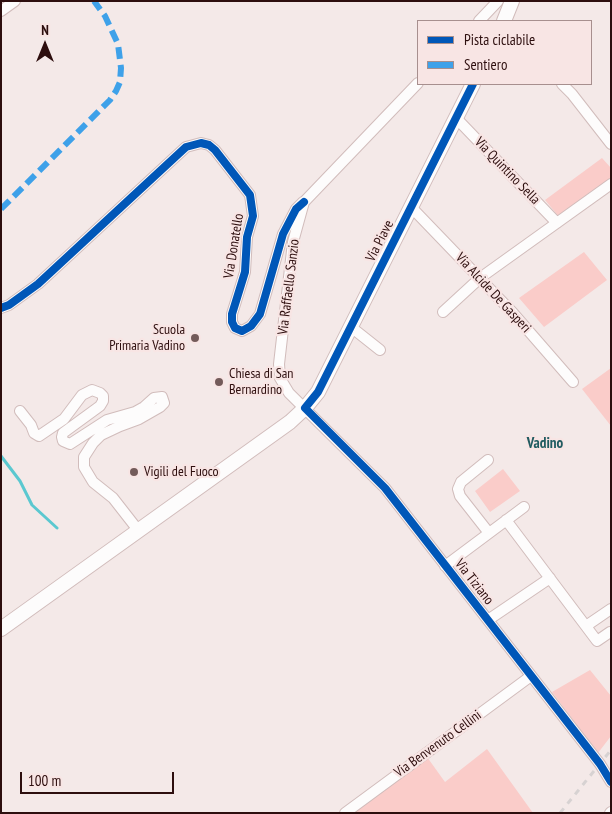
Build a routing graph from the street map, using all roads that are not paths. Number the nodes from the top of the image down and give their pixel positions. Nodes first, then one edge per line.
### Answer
1 (15, 1) edge
2 (498, 1) edge
3 (512, 1) edge
4 (1, 11) edge
5 (479, 20) edge
6 (504, 20) edge
7 (417, 84) edge
8 (473, 85) edge
9 (563, 85) edge
10 (457, 119) junction
11 (611, 144) edge
12 (611, 184) edge
13 (304, 202) junction
14 (411, 207) junction
15 (557, 223) junction
16 (480, 278) junction
17 (1, 308) edge
18 (443, 312) dead end
19 (351, 327) junction
20 (380, 350) dead end
21 (573, 382) dead end
22 (305, 408) junction
23 (20, 411) dead end
24 (488, 460) dead end
25 (524, 507) dead end
26 (506, 520) junction
27 (138, 530) junction
28 (490, 533) junction
29 (445, 566) junction
30 (550, 578) junction
31 (611, 609) edge
32 (488, 620) junction
33 (586, 626) junction
34 (1, 629) edge
35 (610, 632) edge
36 (531, 676) junction
37 (611, 782) edge
38 (345, 813) edge

1 - 4 street
2 - 5 street
3 - 6 main road
7 - 13 street, Via Raffaello Sanzio
8 - 10 main road, Via Piave
9 - 11 street
10 - 14 main road, Via Piave
10 - 15 street, Via Quintino Sella
12 - 15 street
13 - 17 street, Via Donatello
13 - 22 street, Via Raffaello Sanzio
14 - 16 street, Via Alcide De Gasperi
14 - 19 main road, Via Piave
15 - 16 street
16 - 18 street
16 - 21 street, Via Alcide De Gasperi
19 - 20 street
19 - 22 main road, Via Piave
22 - 27 main road, Via Piave
22 - 29 street, Via Tiziano
23 - 27 street
24 - 28 street
25 - 26 street
26 - 28 street
26 - 30 street
27 - 34 main road, Via Piave
28 - 29 street
29 - 32 street, Via Tiziano
30 - 32 street
30 - 33 street
31 - 33 street
32 - 36 street, Via Tiziano
33 - 35 street
36 - 37 street, Via Tiziano
36 - 38 street, Via Benvenuto Cellini

